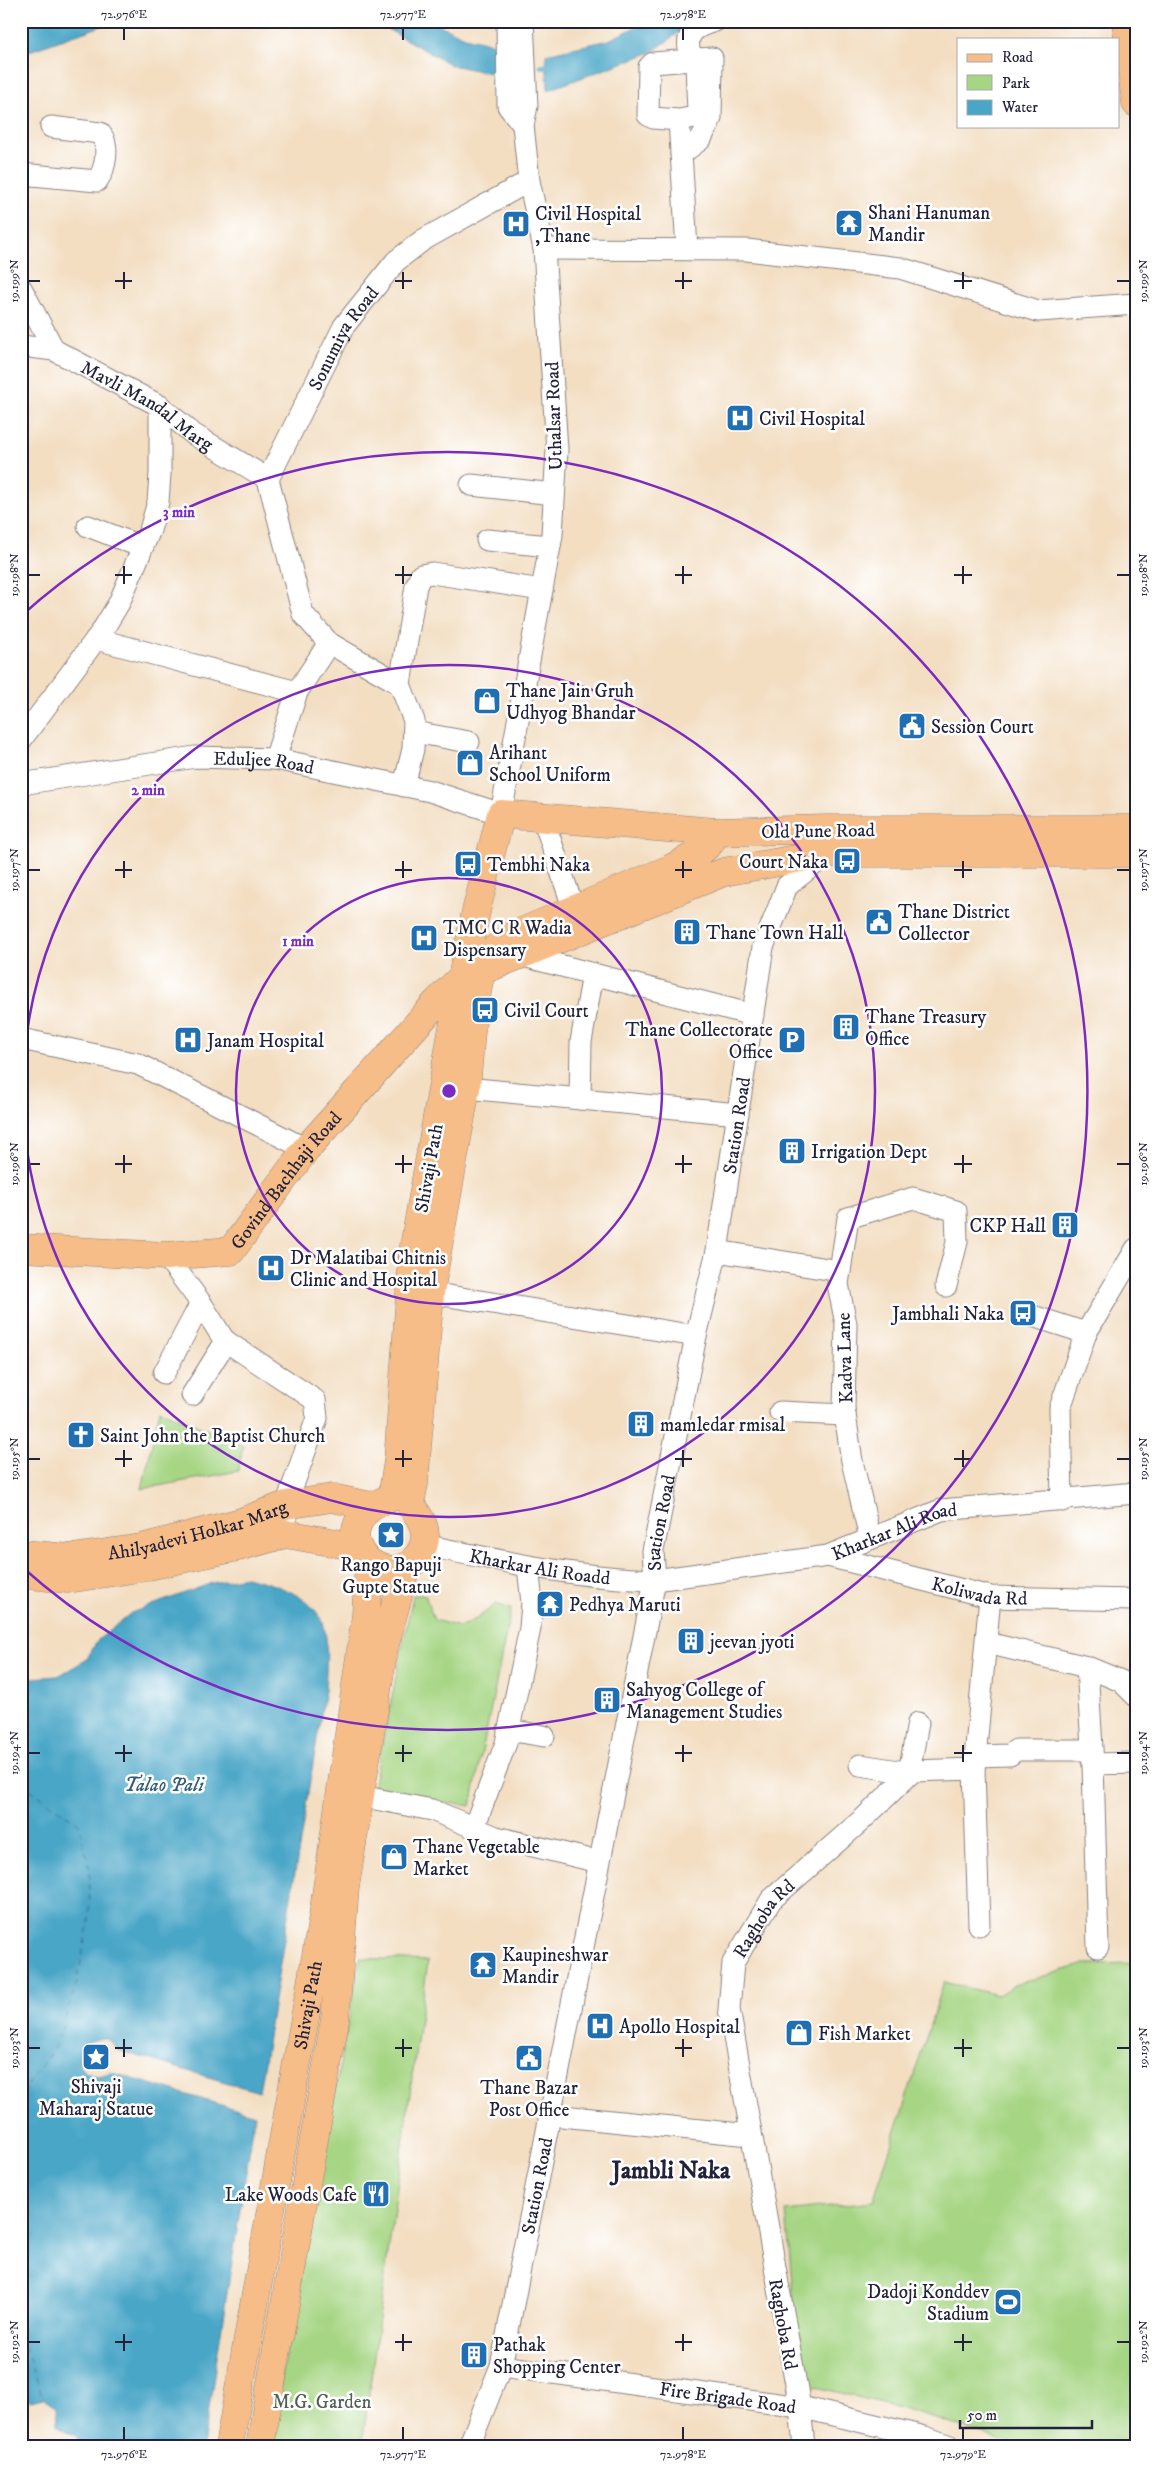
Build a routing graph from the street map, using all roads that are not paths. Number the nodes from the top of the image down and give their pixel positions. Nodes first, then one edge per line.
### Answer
1 (507, 21) edge
2 (523, 21) edge
3 (715, 21) edge
4 (1126, 21) edge
5 (1136, 103) edge
6 (679, 120) dead end
7 (523, 124) junction
8 (51, 127) dead end
9 (681, 154) junction
10 (21, 174) edge
11 (529, 181) junction
12 (544, 248) junction
13 (687, 249) junction
14 (21, 288) edge
15 (1136, 304) edge
16 (21, 346) edge
17 (54, 350) junction
18 (160, 406) junction
19 (268, 479) junction
20 (472, 485) dead end
21 (554, 494) junction
22 (88, 526) dead end
23 (488, 540) dead end
24 (550, 546) junction
25 (142, 548) junction
26 (542, 590) junction
27 (96, 639) junction
28 (328, 643) junction
29 (400, 684) junction
30 (297, 692) junction
31 (414, 732) junction
32 (21, 740) edge
33 (469, 742) dead end
34 (275, 759) junction
35 (21, 784) edge
36 (404, 786) junction
37 (501, 814) junction
38 (543, 818) junction
39 (1136, 829) edge
40 (715, 832) junction
41 (828, 853) junction
42 (1136, 853) edge
43 (574, 910) junction
44 (520, 955) junction
45 (472, 974) junction
46 (593, 974) junction
47 (753, 1015) junction
48 (21, 1040) edge
49 (466, 1088) junction
50 (580, 1099) junction
51 (738, 1114) junction
52 (306, 1149) junction
53 (21, 1248) edge
54 (1136, 1250) edge
55 (717, 1251) junction
56 (166, 1256) junction
57 (840, 1271) junction
58 (946, 1286) dead end
59 (430, 1293) junction
60 (202, 1303) junction
61 (1023, 1313) dead end
62 (1086, 1333) junction
63 (696, 1336) junction
64 (226, 1341) junction
65 (164, 1373) dead end
66 (192, 1395) dead end
67 (780, 1412) dead end
68 (845, 1415) junction
69 (1136, 1493) edge
70 (391, 1502) junction
71 (1062, 1502) junction
72 (286, 1505) junction
73 (286, 1534) junction
74 (870, 1538) junction
75 (424, 1545) junction
76 (21, 1554) edge
77 (363, 1555) junction
78 (828, 1556) junction
79 (406, 1566) junction
80 (528, 1567) junction
81 (21, 1574) edge
82 (655, 1580) junction
83 (990, 1597) junction
84 (1136, 1600) edge
85 (987, 1643) junction
86 (1087, 1667) junction
87 (1136, 1696) edge
88 (918, 1723) dead end
89 (508, 1730) junction
90 (544, 1736) dead end
91 (1092, 1757) junction
92 (975, 1762) junction
93 (1136, 1762) edge
94 (860, 1765) dead end
95 (910, 1773) junction
96 (360, 1796) junction
97 (474, 1828) junction
98 (599, 1862) junction
99 (979, 1925) dead end
100 (1098, 1947) dead end
101 (552, 2115) junction
102 (750, 2135) junction
103 (501, 2366) junction
104 (800, 2407) junction
105 (229, 2446) edge
106 (260, 2446) edge
107 (469, 2446) edge
108 (804, 2446) edge
109 (950, 2446) edge

1 - 7 street
2 - 7 street, Uthalsar Road
3 - 9 street
4 - 5 main road
6 - 9 street
7 - 11 street, Uthalsar Road
8 - 10 street
9 - 13 street
11 - 12 street, Uthalsar Road
11 - 19 street, Sonumiya Road
12 - 13 street
12 - 21 street, Uthalsar Road
13 - 15 street
14 - 17 street
16 - 17 street, Mavli Mandal Marg
17 - 18 street, Mavli Mandal Marg
18 - 19 street, Mavli Mandal Marg
18 - 25 street
19 - 28 street
20 - 21 street
21 - 24 street, Uthalsar Road
22 - 25 street
23 - 24 street
24 - 26 street, Uthalsar Road
25 - 27 street
26 - 29 street
26 - 37 street, Uthalsar Road
27 - 30 street
27 - 32 street
28 - 29 street
28 - 30 street
29 - 31 street
30 - 34 street
31 - 33 street
31 - 36 street
34 - 35 street, Eduljee Road
34 - 36 street, Eduljee Road
36 - 37 street, Eduljee Road
37 - 38 main road, Old Pune Road
37 - 45 main road, Shivaji Path
38 - 40 main road, Old Pune Road
38 - 43 street
39 - 40 main road, Old Pune Road
40 - 43 main road
41 - 42 main road, Old Pune Road
41 - 44 main road, Old Pune Road
41 - 47 street, Station Road
43 - 45 main road
44 - 45 main road, Old Pune Road
44 - 46 street
45 - 49 main road
45 - 52 main road, Govind Bachhaji Road
45 - 70 main road, Shivaji Path
46 - 47 street
46 - 50 street
47 - 51 street, Station Road
48 - 52 street
49 - 50 street
49 - 59 main road
50 - 51 street
51 - 55 street, Station Road
52 - 56 main road, Govind Bachhaji Road
53 - 56 main road, Govind Bachhaji Road
54 - 62 street
55 - 57 street
55 - 63 street, Station Road
56 - 60 street
57 - 58 street, Kadva Lane
57 - 68 street, Kadva Lane
59 - 63 street
59 - 70 main road
60 - 64 street
60 - 65 street
61 - 62 street
62 - 71 street
63 - 82 street, Station Road
64 - 66 street
64 - 72 street
67 - 68 street
68 - 74 street, Kadva Lane
69 - 71 street, Kharkar Ali Road
70 - 72 main road, Ahilyadevi Holkar Marg
70 - 75 main road
70 - 77 main road
71 - 74 street, Kharkar Ali Road
72 - 73 street
72 - 76 main road, Ahilyadevi Holkar Marg
73 - 77 main road, Ahilyadevi Holkar Marg
73 - 81 main road, Ahilyadevi Holkar Marg
74 - 78 street, Kharkar Ali Road
75 - 79 main road
75 - 80 street, Kharkar Ali Roadd
77 - 79 main road
77 - 105 main road, Shivaji Path
78 - 82 street, Kharkar Ali Road
78 - 83 street, Koliwada Rd
79 - 96 main road, Shivaji Path
80 - 82 street, Kharkar Ali Roadd
80 - 89 street
82 - 98 street, Station Road
83 - 84 street, Koliwada Rd
83 - 85 street
85 - 86 street
85 - 92 street
86 - 87 street
86 - 91 street
88 - 95 street
89 - 90 street
89 - 97 street
91 - 92 street
91 - 93 street
91 - 100 street
92 - 95 street
92 - 99 street
94 - 95 street
95 - 102 street, Raghoba Rd
96 - 97 street
96 - 106 main road, Shivaji Path
97 - 98 street
98 - 101 street, Station Road
101 - 102 street
101 - 103 street, Station Road
102 - 104 street, Raghoba Rd
103 - 104 street, Fire Brigade Road
103 - 107 street, Station Road
104 - 108 street, Raghoba Rd
104 - 109 street, Fire Brigade Road

